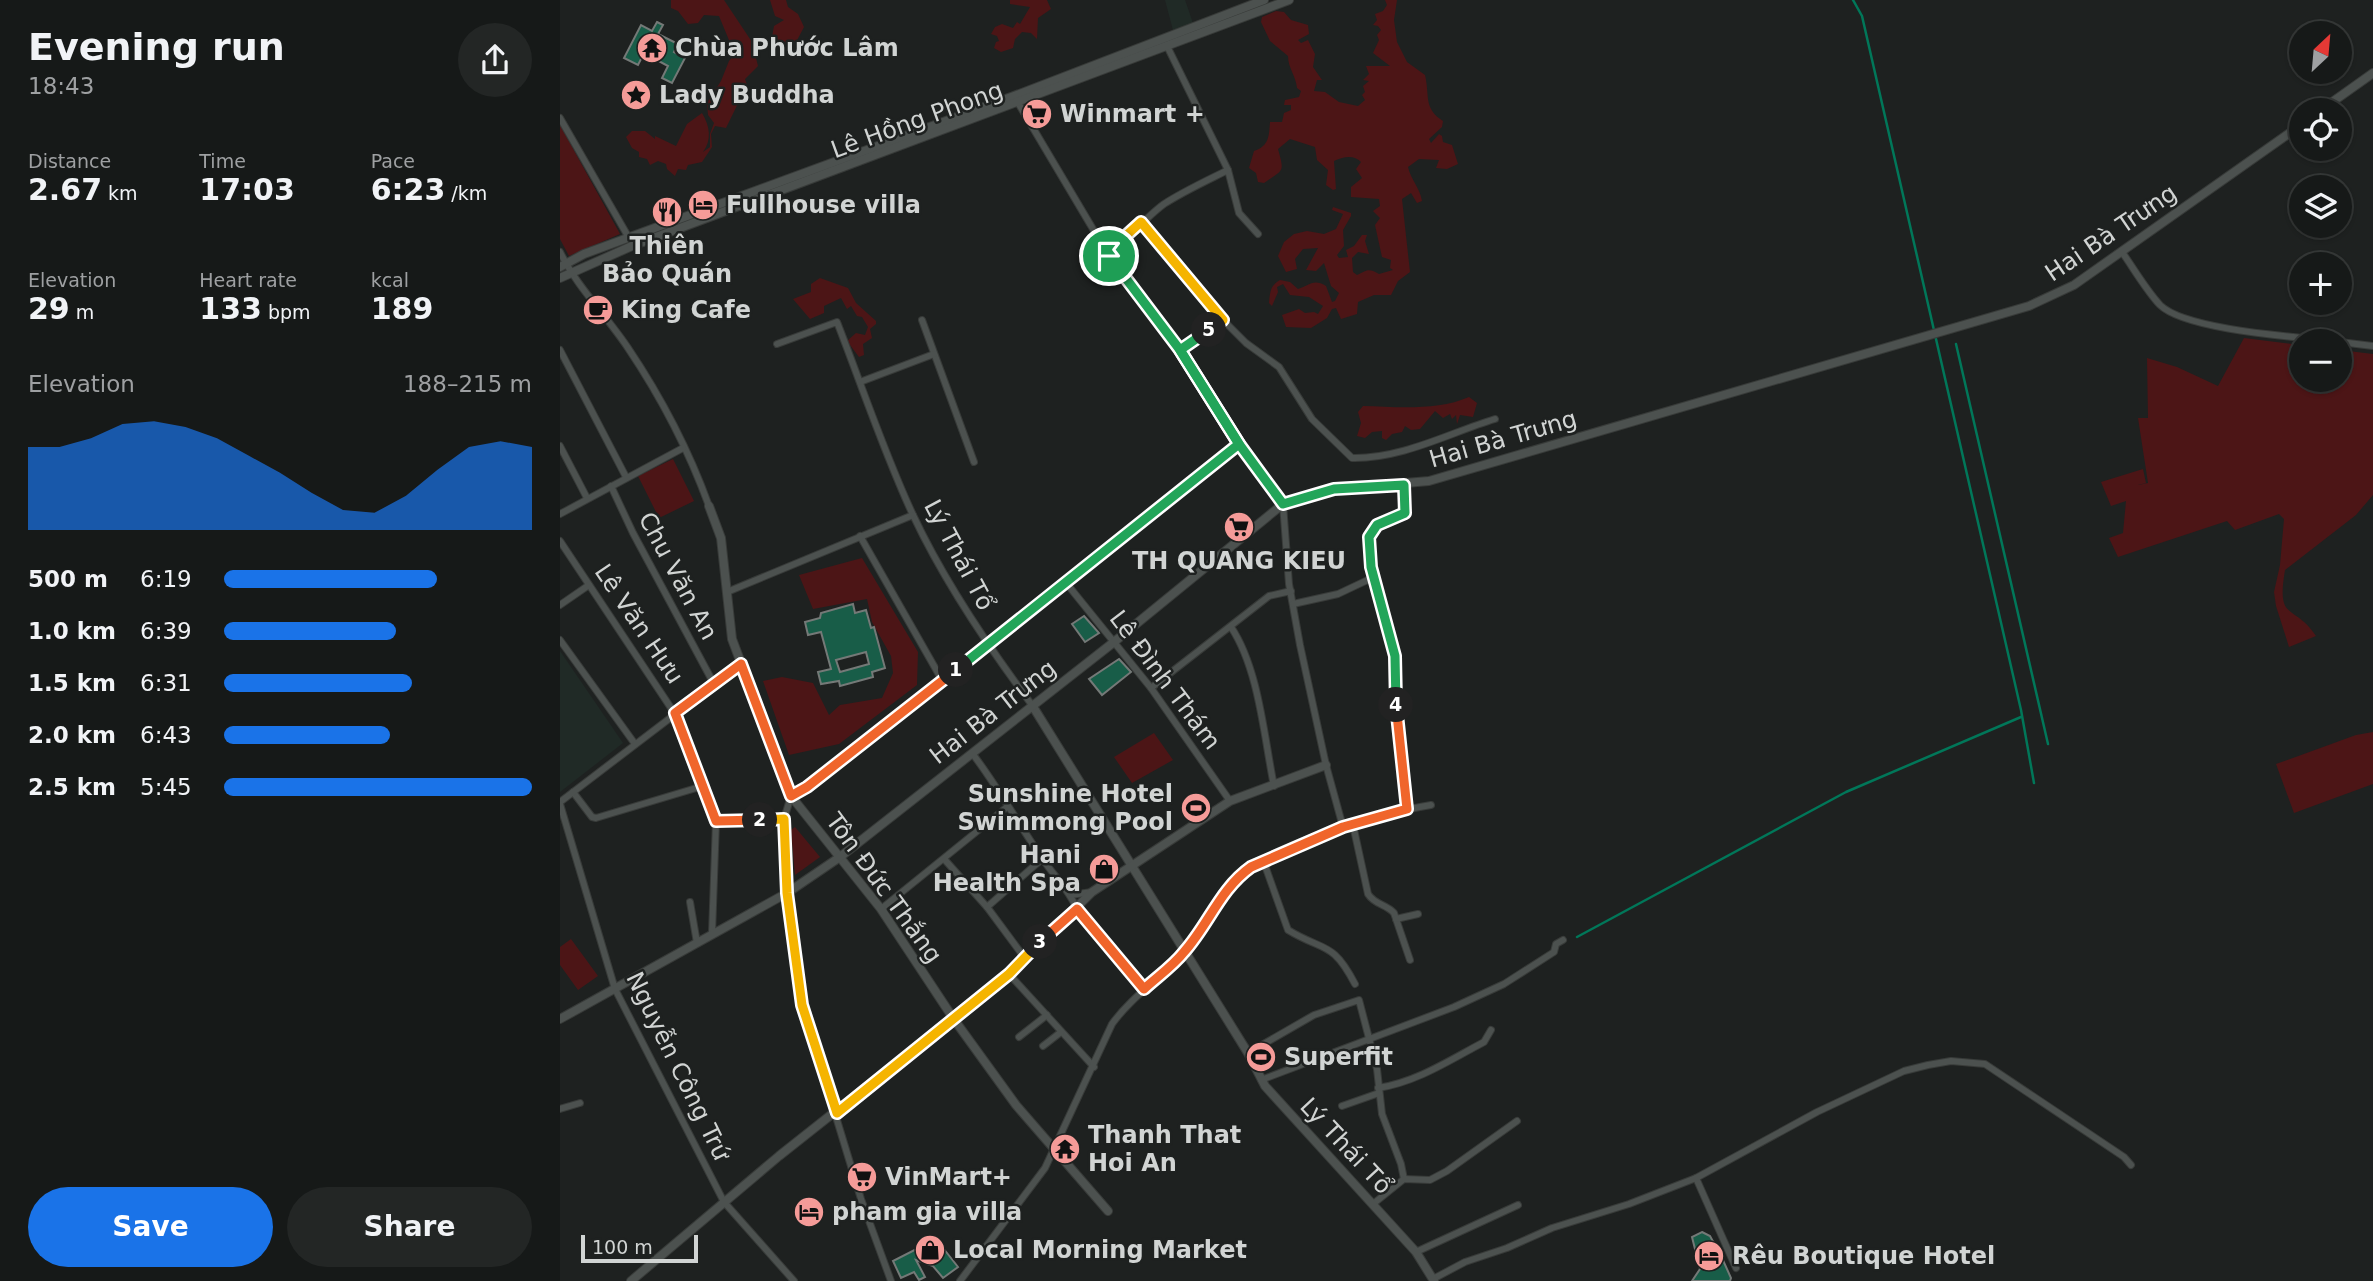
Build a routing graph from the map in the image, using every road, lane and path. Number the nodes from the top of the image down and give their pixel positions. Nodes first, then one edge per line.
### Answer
1 (1264, 0) edge
2 (1289, 0) edge
3 (1167, 46) junction
4 (2373, 73) edge
5 (2338, 98) edge
6 (1016, 100) junction
7 (560, 118) edge
8 (2289, 134) edge
9 (1228, 170) junction
10 (762, 193) junction
11 (1141, 222) junction
12 (1258, 234) dead end
13 (629, 238) junction
14 (560, 251) edge
15 (2122, 252) junction
16 (1109, 256) junction
17 (563, 265) edge
18 (571, 272) junction
19 (560, 278) edge
20 (922, 320) dead end
21 (1223, 320) junction
22 (2289, 336) edge
23 (2352, 343) edge
24 (777, 344) dead end
25 (2373, 346) edge
26 (560, 350) edge
27 (1180, 350) junction
28 (934, 354) junction
29 (860, 382) junction
30 (1495, 419) dead end
31 (1239, 444) junction
32 (560, 446) edge
33 (683, 448) junction
34 (974, 462) dead end
35 (626, 477) junction
36 (1404, 485) junction
37 (611, 486) junction
38 (587, 498) junction
39 (1283, 504) junction
40 (709, 506) joint
41 (560, 514) edge
42 (913, 515) junction
43 (860, 536) junction
44 (560, 541) edge
45 (1374, 577) junction
46 (1067, 583) junction
47 (589, 585) junction
48 (1291, 591) junction
49 (727, 592) junction
50 (1293, 604) junction
51 (560, 605) edge
52 (1231, 627) junction
53 (560, 640) edge
54 (1114, 642) junction
55 (988, 647) junction
56 (741, 664) junction
57 (942, 680) junction
58 (713, 684) junction
59 (1151, 688) junction
60 (1032, 705) junction
61 (675, 713) junction
62 (635, 744) junction
63 (972, 753) junction
64 (1326, 765) junction
65 (703, 786) junction
66 (1274, 786) junction
67 (573, 792) junction
68 (791, 796) junction
69 (1230, 801) junction
70 (560, 803) edge
71 (1430, 805) dead end
72 (1007, 807) junction
73 (1407, 809) junction
74 (784, 819) junction
75 (716, 821) junction
76 (1353, 825) junction
77 (1343, 827) junction
78 (840, 857) junction
79 (1042, 859) junction
80 (945, 860) junction
81 (1263, 860) junction
82 (1130, 865) junction
83 (1092, 892) junction
84 (787, 893) junction
85 (1071, 895) junction
86 (690, 902) dead end
87 (987, 907) junction
88 (881, 909) junction
89 (1077, 909) junction
90 (1418, 914) dead end
91 (1396, 919) junction
92 (712, 934) junction
93 (1563, 940) dead end
94 (696, 943) junction
95 (1185, 951) junction
96 (1024, 957) junction
97 (1410, 960) dead end
98 (1009, 974) junction
99 (1355, 984) dead end
100 (615, 989) junction
101 (1144, 989) junction
102 (1046, 1015) junction
103 (953, 1018) junction
104 (560, 1019) edge
105 (1490, 1030) dead end
106 (1061, 1032) junction
107 (1019, 1037) dead end
108 (1369, 1040) junction
109 (1043, 1046) dead end
110 (1248, 1053) junction
111 (1094, 1067) junction
112 (1261, 1080) junction
113 (1379, 1090) junction
114 (580, 1103) dead end
115 (1342, 1105) dead end
116 (560, 1110) edge
117 (837, 1113) junction
118 (1517, 1121) dead end
119 (1055, 1148) junction
120 (2131, 1165) dead end
121 (1696, 1178) junction
122 (1404, 1179) junction
123 (724, 1202) junction
124 (1373, 1204) junction
125 (1518, 1205) dead end
126 (1108, 1212) dead end
127 (1416, 1252) junction
128 (1736, 1268) dead end
129 (636, 1280) edge
130 (1434, 1280) edge
131 (794, 1281) edge
132 (891, 1281) edge
133 (960, 1281) edge

1 - 6 street, Lê Hồng Phong
2 - 3 street, Lê Hồng Phong
3 - 6 street, Lê Hồng Phong
3 - 9 street
4 - 5 street
6 - 10 street, Lê Hồng Phong
6 - 16 street
7 - 13 street
8 - 15 street, Hai Bà Trưng
9 - 11 street
9 - 12 street
10 - 13 street, Lê Hồng Phong
10 - 18 street, Lê Hồng Phong
11 - 16 street
11 - 21 street
13 - 17 street, Lê Hồng Phong
14 - 17 street, Tôn Đức Thắng
15 - 22 street
15 - 36 street, Hai Bà Trưng
16 - 27 street
17 - 18 street, Tôn Đức Thắng
18 - 19 street, Lê Hồng Phong
18 - 33 street, Tôn Đức Thắng
20 - 28 street
21 - 27 street
21 - 30 street
23 - 25 street
24 - 29 street, Lý Thái Tổ
26 - 35 street
27 - 31 street
28 - 29 street
28 - 34 street
29 - 42 street, Lý Thái Tổ
31 - 39 street
31 - 46 street
32 - 38 street
33 - 35 street
33 - 40 street, Tôn Đức Thắng
35 - 37 street
36 - 39 street, Hai Bà Trưng
36 - 45 street
37 - 38 street
37 - 58 street, Chu Văn An
38 - 41 street
39 - 48 street
39 - 54 street, Hai Bà Trưng
40 - 49 street, Tôn Đức Thắng
42 - 43 street
42 - 55 street, Lý Thái Tổ
43 - 49 street
43 - 57 street
44 - 47 street, Lê Văn Hưu
45 - 50 street
45 - 73 street
46 - 54 street, Lê Đình Thám
46 - 55 street
47 - 51 street
47 - 61 street, Lê Văn Hưu
48 - 50 street
48 - 52 street
49 - 56 street, Tôn Đức Thắng
50 - 64 street
52 - 59 street
52 - 66 street
53 - 62 street
54 - 59 street, Lê Đình Thám
54 - 60 street, Hai Bà Trưng
55 - 57 street
55 - 60 street, Lý Thái Tổ
56 - 58 street
56 - 68 street, Tôn Đức Thắng
57 - 68 street
58 - 61 street
59 - 69 street, Lê Đình Thám
60 - 63 street, Hai Bà Trưng
60 - 82 street, Lý Thái Tổ
61 - 62 street
61 - 65 street, Lê Văn Hưu
62 - 67 street
63 - 72 street
63 - 78 street, Hai Bà Trưng
64 - 66 street
64 - 77 street
65 - 67 street
65 - 75 street, Lê Văn Hưu
66 - 69 street
67 - 70 street
68 - 74 street
68 - 78 street, Tôn Đức Thắng
69 - 82 street
70 - 100 street, Nguyễn Công Trứ
71 - 73 street
72 - 79 street
72 - 80 street
73 - 76 street
74 - 75 street
74 - 84 street
75 - 92 street, Lê Văn Hưu
76 - 77 street
76 - 91 street
77 - 81 street
78 - 84 street, Hai Bà Trưng
78 - 88 street, Tôn Đức Thắng
79 - 85 street
79 - 87 street
80 - 87 street
80 - 88 street
81 - 95 street
81 - 99 street
82 - 83 street
82 - 95 street, Lý Thái Tổ
83 - 85 street
83 - 89 street
84 - 92 street, Hai Bà Trưng
84 - 117 street
85 - 89 street
86 - 94 street
87 - 96 street
88 - 103 street, Tôn Đức Thắng
89 - 96 street
89 - 101 street
90 - 91 street
91 - 97 street
92 - 94 street, Hai Bà Trưng
93 - 108 street
94 - 100 street, Hai Bà Trưng
95 - 101 street
95 - 110 street, Lý Thái Tổ
96 - 98 street
98 - 102 street
98 - 103 street
100 - 104 street, Hai Bà Trưng
100 - 123 street, Nguyễn Công Trứ
101 - 111 street
102 - 106 street
102 - 107 street
103 - 117 street
103 - 119 street, Tôn Đức Thắng
105 - 113 street
106 - 109 street
106 - 111 street
108 - 110 street
108 - 112 street
108 - 113 street
110 - 112 street, Lý Thái Tổ
111 - 119 street
112 - 124 street, Lý Thái Tổ
113 - 115 street
113 - 122 street
114 - 116 street
117 - 123 street
117 - 132 street
118 - 122 street
119 - 126 street, Tôn Đức Thắng
119 - 133 street
120 - 121 street
121 - 128 street
121 - 130 street
122 - 124 street
123 - 129 street
123 - 131 street, Nguyễn Công Trứ
124 - 127 street, Lý Thái Tổ
125 - 127 street
127 - 130 street, Lý Thái Tổ

